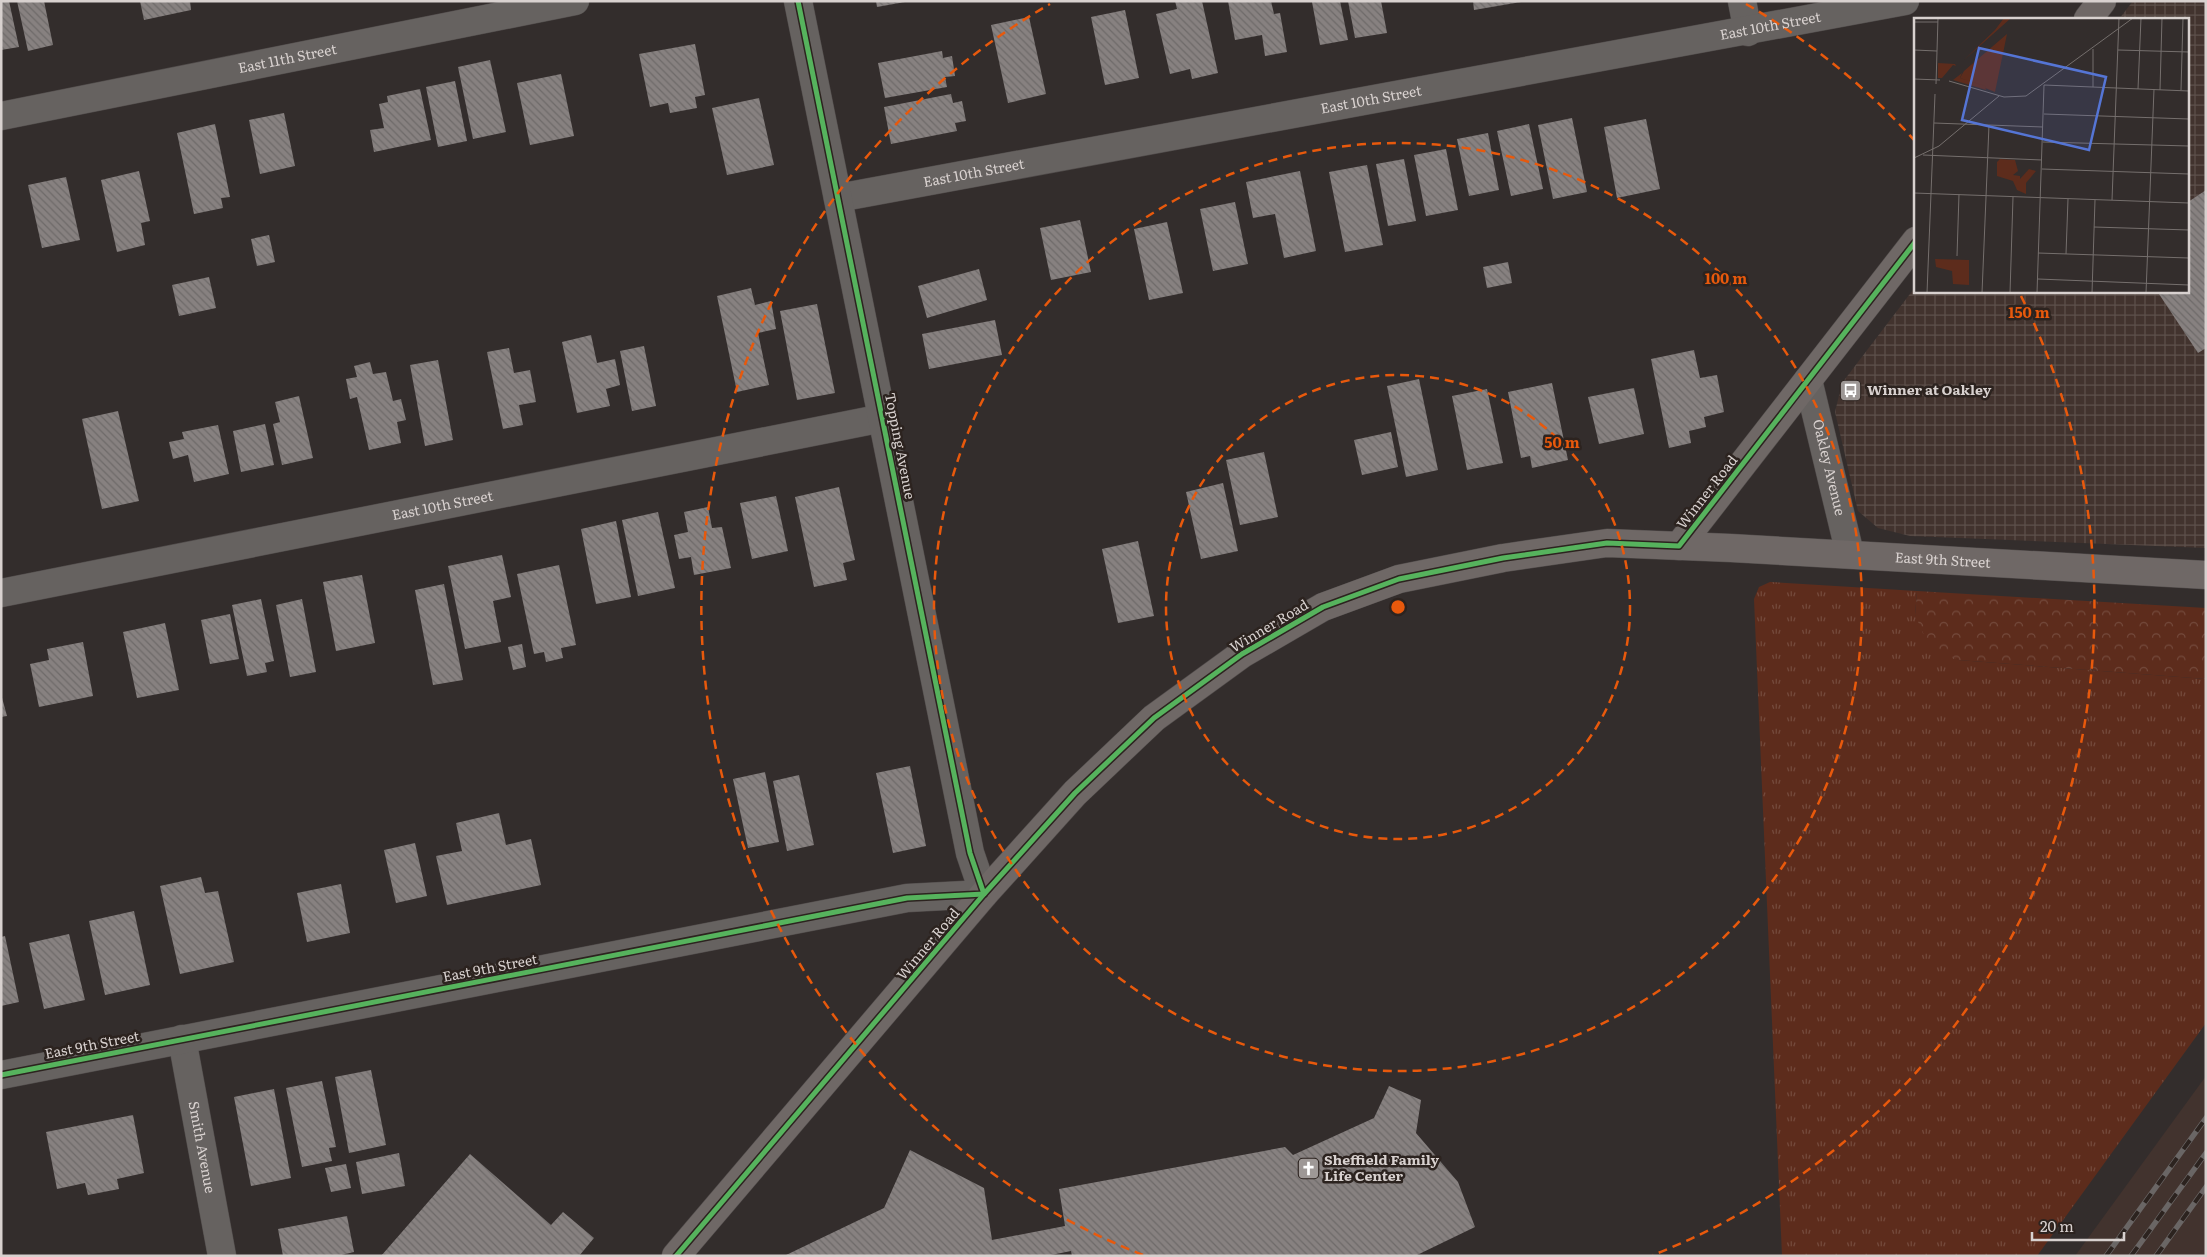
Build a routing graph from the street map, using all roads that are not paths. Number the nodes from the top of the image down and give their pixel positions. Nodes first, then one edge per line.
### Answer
1 (575, 1) edge
2 (798, 1) edge
3 (1742, 1) edge
4 (1905, 1) edge
5 (2102, 1) edge
6 (2089, 18) edge
7 (1748, 32) junction
8 (1, 116) edge
9 (838, 198) junction
10 (1914, 244) edge
11 (1808, 380) junction
12 (883, 418) junction
13 (1679, 546) junction
14 (1850, 554) junction
15 (2206, 575) edge
16 (1, 592) edge
17 (984, 894) junction
18 (182, 1039) junction
19 (1, 1075) edge
20 (222, 1256) edge
21 (676, 1256) edge

1 - 8 street, East 11th Street
2 - 9 street, Topping Avenue
3 - 7 street
4 - 7 street, East 10th Street
5 - 6 main road
7 - 9 street, East 10th Street
9 - 12 street, Topping Avenue
10 - 11 main road, Winner Road
11 - 13 main road, Winner Road
11 - 14 street, Oakley Avenue
12 - 16 street, East 10th Street
12 - 17 street, Topping Avenue
13 - 14 main road, East 9th Street
13 - 17 main road, Winner Road
14 - 15 main road, East 9th Street
17 - 18 street, East 9th Street
17 - 21 main road, Winner Road
18 - 19 street, East 9th Street
18 - 20 street, Smith Avenue

